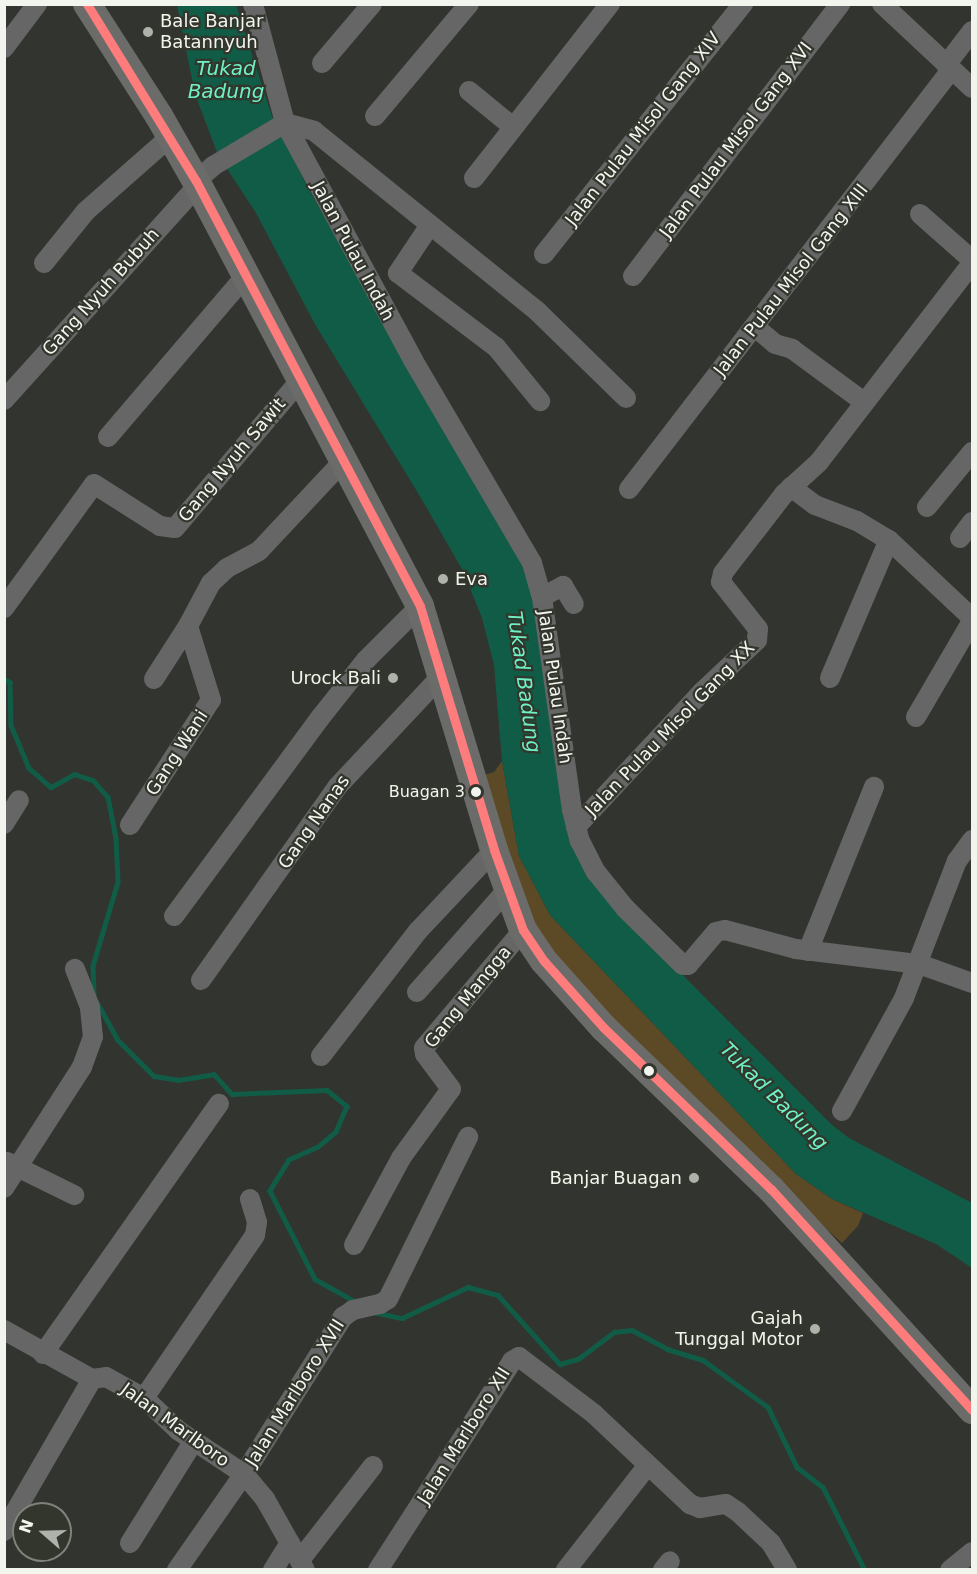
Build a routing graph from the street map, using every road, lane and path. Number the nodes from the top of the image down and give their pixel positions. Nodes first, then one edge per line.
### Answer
1 (37, 4) edge
2 (87, 4) edge
3 (253, 4) edge
4 (372, 4) edge
5 (469, 4) edge
6 (610, 4) edge
7 (743, 4) edge
8 (840, 4) edge
9 (882, 4) edge
10 (972, 31) edge
11 (4, 48) edge
12 (322, 63) dead end
13 (949, 68) junction
14 (972, 88) edge
15 (470, 91) dead end
16 (375, 116) dead end
17 (282, 125) junction
18 (513, 127) junction
19 (171, 136) junction
20 (203, 178) junction
21 (474, 178) dead end
22 (920, 214) dead end
23 (430, 225) junction
24 (544, 254) dead end
25 (972, 262) edge
26 (44, 263) dead end
27 (633, 276) dead end
28 (244, 278) junction
29 (754, 327) junction
30 (302, 378) junction
31 (626, 398) dead end
32 (4, 400) edge
33 (540, 401) dead end
34 (864, 402) junction
35 (108, 437) dead end
36 (972, 452) edge
37 (345, 459) junction
38 (790, 487) junction
39 (629, 489) dead end
40 (927, 507) dead end
41 (972, 522) edge
42 (960, 538) dead end
43 (889, 540) junction
44 (542, 597) junction
45 (574, 604) dead end
46 (420, 606) junction
47 (4, 608) edge
48 (972, 619) edge
49 (189, 626) junction
50 (442, 675) junction
51 (830, 678) dead end
52 (154, 679) dead end
53 (916, 717) dead end
54 (874, 787) dead end
55 (19, 800) dead end
56 (4, 824) edge
57 (130, 825) dead end
58 (576, 827) junction
59 (972, 840) edge
60 (494, 850) junction
61 (507, 890) junction
62 (174, 916) dead end
63 (523, 930) junction
64 (808, 951) junction
65 (919, 964) junction
66 (75, 969) dead end
67 (201, 980) dead end
68 (972, 983) edge
69 (417, 992) dead end
70 (321, 1056) dead end
71 (219, 1104) dead end
72 (842, 1111) dead end
73 (468, 1137) dead end
74 (11, 1164) edge
75 (4, 1188) edge
76 (74, 1195) dead end
77 (250, 1199) dead end
78 (354, 1245) dead end
79 (4, 1330) edge
80 (43, 1354) junction
81 (92, 1380) junction
82 (144, 1398) junction
83 (972, 1410) edge
84 (193, 1442) junction
85 (648, 1465) junction
86 (373, 1466) dead end
87 (244, 1474) junction
88 (4, 1530) edge
89 (130, 1543) dead end
90 (290, 1543) junction
91 (972, 1552) edge
92 (303, 1565) edge
93 (177, 1569) edge
94 (273, 1569) edge
95 (378, 1569) edge
96 (566, 1569) edge
97 (787, 1569) edge
98 (950, 1569) edge

1 - 11 street
2 - 19 highway
3 - 17 street, Jalan Pulau Indah
4 - 12 street
5 - 16 street
6 - 18 street
7 - 24 street, Jalan Pulau Misol Gang XIV
8 - 27 street, Jalan Pulau Misol Gang XVI
9 - 13 street
10 - 13 street, Jalan Pulau Misol Gang XIII
13 - 14 street
13 - 29 street, Jalan Pulau Misol Gang XIII
15 - 18 street
17 - 20 street, Gang Nyuh Bubuh
17 - 23 street
17 - 44 street, Jalan Pulau Indah
18 - 21 street
19 - 20 highway
19 - 26 street
20 - 28 highway
20 - 32 street, Gang Nyuh Bubuh
22 - 25 street
23 - 31 street
23 - 33 street
25 - 34 street, Jalan Pulau Misol Gang XX
28 - 30 highway
28 - 35 street
29 - 34 street
29 - 39 street, Jalan Pulau Misol Gang XIII
30 - 37 highway
30 - 47 street, Gang Nyuh Sawit
34 - 38 street, Jalan Pulau Misol Gang XX
36 - 40 street
37 - 46 highway
37 - 49 street
38 - 43 street
38 - 58 street, Jalan Pulau Misol Gang XX
41 - 42 street
43 - 48 street
43 - 51 street
44 - 45 street
44 - 58 street, Jalan Pulau Indah
46 - 50 highway
46 - 62 street
48 - 53 street
49 - 52 street
49 - 57 street, Gang Wani
50 - 60 highway
50 - 67 street, Gang Nanas
54 - 64 street
55 - 56 street
58 - 64 street, Jalan Pulau Indah
59 - 65 street
60 - 61 highway
60 - 70 street
61 - 63 highway
61 - 69 street
63 - 78 street, Gang Mangga
63 - 83 highway
64 - 65 street, Jalan Pulau Indah
65 - 68 street, Jalan Pulau Indah
65 - 72 street
66 - 74 street
71 - 80 street
73 - 87 street, Jalan Marlboro XVII
74 - 75 street
74 - 76 street
77 - 82 street
79 - 80 street, Jalan Marlboro
80 - 81 street, Jalan Marlboro
81 - 82 street, Jalan Marlboro
81 - 88 street
82 - 84 street, Jalan Marlboro
84 - 87 street, Jalan Marlboro
84 - 89 street
85 - 95 street, Jalan Marlboro XII
85 - 96 street
85 - 97 street
86 - 92 street
87 - 90 street, Jalan Marlboro
87 - 93 street, Jalan Marlboro XVII
90 - 92 street, Jalan Marlboro
90 - 94 street
91 - 98 street

